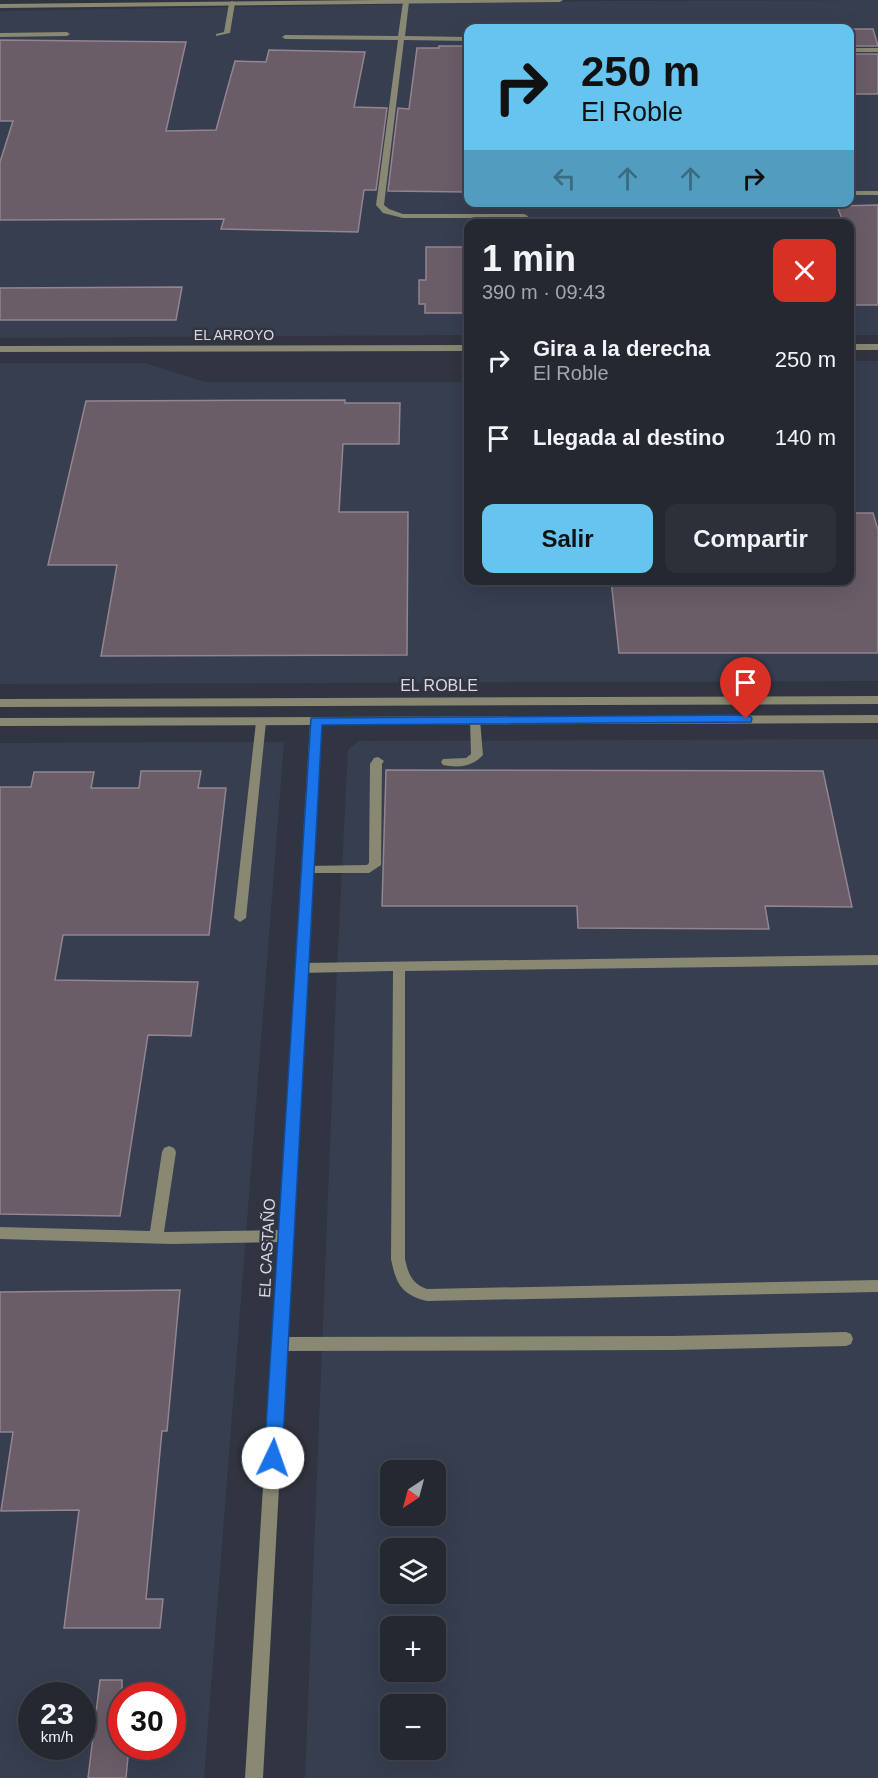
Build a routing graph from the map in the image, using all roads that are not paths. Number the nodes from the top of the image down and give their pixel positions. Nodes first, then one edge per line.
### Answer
1 (560, 0) edge
2 (406, 2) junction
3 (232, 3) junction
4 (0, 6) edge
5 (67, 34) dead end
6 (0, 35) edge
7 (218, 35) dead end
8 (285, 37) dead end
9 (402, 38) junction
10 (464, 39) edge
11 (854, 50) edge
12 (878, 50) edge
13 (878, 192) edge
14 (854, 193) edge
15 (524, 216) dead end
16 (854, 347) edge
17 (878, 347) edge
18 (464, 348) edge
19 (0, 350) edge
20 (655, 700) junction
21 (878, 700) edge
22 (0, 703) edge
23 (658, 719) junction
24 (878, 719) edge
25 (475, 720) junction
26 (316, 721) junction
27 (0, 722) edge
28 (261, 722) junction
29 (378, 761) dead end
30 (447, 762) dead end
31 (307, 870) junction
32 (240, 918) dead end
33 (878, 960) edge
34 (399, 966) junction
35 (301, 968) junction
36 (169, 1152) dead end
37 (0, 1233) edge
38 (286, 1236) junction
39 (156, 1237) junction
40 (878, 1286) edge
41 (846, 1339) dead end
42 (279, 1344) junction
43 (254, 1778) edge

1 - 2 street
2 - 3 street
2 - 9 street
3 - 4 street
3 - 7 street
5 - 6 street
8 - 9 street
9 - 10 street
9 - 15 street
11 - 12 street
13 - 14 street
16 - 17 street
18 - 19 street, EL ARROYO
20 - 21 street, EL ROBLE
20 - 22 street, EL ROBLE
20 - 23 street
23 - 24 street
23 - 25 street
25 - 26 street
25 - 30 street
26 - 28 street
26 - 31 street, EL CASTAÑO
27 - 28 street
28 - 32 street
29 - 31 street
31 - 35 street, EL CASTAÑO
33 - 34 street
34 - 35 street
34 - 40 street
35 - 38 street, EL CASTAÑO
36 - 39 street
37 - 39 street
38 - 39 street
38 - 42 street, EL CASTAÑO
41 - 42 street
42 - 43 street, EL CASTAÑO

